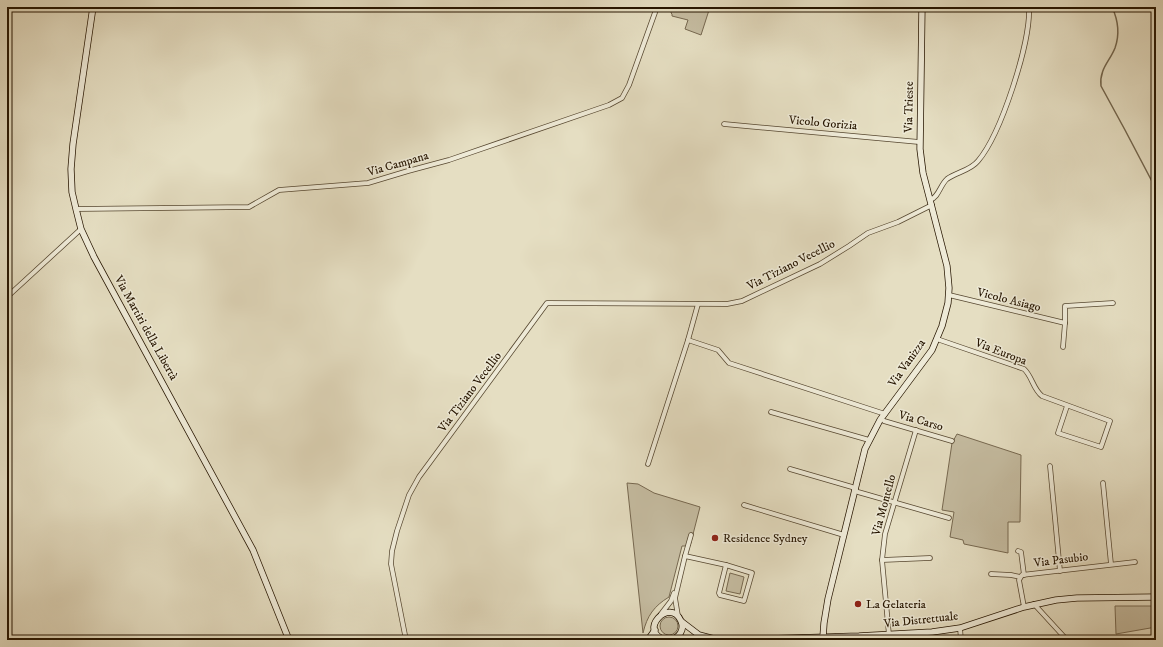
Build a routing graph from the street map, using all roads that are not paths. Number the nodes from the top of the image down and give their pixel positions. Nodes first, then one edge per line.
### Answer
1 (93, 7) edge
2 (657, 7) edge
3 (922, 7) edge
4 (1029, 7) edge
5 (724, 124) dead end
6 (920, 142) junction
7 (931, 203) junction
8 (76, 210) junction
9 (81, 229) junction
10 (949, 295) junction
11 (7, 297) edge
12 (698, 304) junction
13 (1112, 304) dead end
14 (1065, 323) junction
15 (937, 339) junction
16 (688, 340) junction
17 (1063, 347) dead end
18 (1067, 406) junction
19 (771, 412) dead end
20 (885, 414) junction
21 (884, 421) dead end
22 (916, 430) junction
23 (869, 440) junction
24 (952, 441) dead end
25 (648, 464) dead end
26 (1050, 466) dead end
27 (790, 469) dead end
28 (1103, 482) dead end
29 (854, 489) junction
30 (894, 502) junction
31 (744, 505) dead end
32 (949, 518) dead end
33 (691, 534) dead end
34 (844, 535) junction
35 (1018, 551) dead end
36 (685, 556) junction
37 (930, 558) dead end
38 (882, 560) junction
39 (1135, 562) dead end
40 (1111, 564) junction
41 (726, 566) junction
42 (1060, 570) junction
43 (991, 574) dead end
44 (1022, 576) junction
45 (676, 589) junction
46 (1156, 597) edge
47 (1034, 604) junction
48 (1024, 607) junction
49 (660, 615) junction
50 (678, 616) junction
51 (682, 622) junction
52 (960, 628) junction
53 (655, 630) junction
54 (888, 635) junction
55 (823, 637) junction
56 (859, 638) edge
57 (289, 640) edge
58 (406, 640) edge
59 (646, 640) edge
60 (661, 640) edge
61 (665, 640) edge
62 (673, 640) edge
63 (690, 640) edge
64 (718, 640) edge
65 (732, 640) edge
66 (961, 640) edge
67 (1067, 640) edge

1 - 8 street, Via Martiri della Libertà
2 - 8 street, Via Campana
3 - 6 street, Via Trieste
4 - 7 street, Via Tiziano Vecellio
5 - 6 street, Vicolo Gorizia
6 - 7 street, Via Trieste
7 - 10 street, Via Vanizza
7 - 12 street, Via Tiziano Vecellio
8 - 9 street, Via Martiri della Libertà
9 - 11 street
9 - 57 street, Via Martiri della Libertà
10 - 14 street, Vicolo Asiago
10 - 15 street, Via Vanizza
12 - 16 street
12 - 58 street, Via Tiziano Vecellio
13 - 14 street
14 - 17 street
15 - 18 street, Via Europa
15 - 20 street, Via Vanizza
16 - 20 street
16 - 25 street
18 - 18 street, Via Europa
19 - 23 street
20 - 23 street, Via Vanizza
21 - 22 street, Via Carso
22 - 24 street, Via Carso
22 - 30 street, Via Montello
23 - 29 street, Via Vanizza
26 - 42 street
27 - 29 street
28 - 40 street
29 - 30 street
29 - 34 street, Via Vanizza
30 - 32 street
30 - 38 street, Via Montello
31 - 34 street
33 - 36 street
34 - 55 street, Via Vanizza
35 - 44 street
36 - 41 street
36 - 45 street
37 - 38 street
38 - 54 street, Via Montello
39 - 40 street, Via Pasubio
40 - 42 street, Via Pasubio
41 - 41 street
42 - 44 street, Via Pasubio
43 - 44 street
44 - 48 street, Via Pasubio
45 - 49 street
45 - 50 street
46 - 47 street, Via Distrettuale
47 - 48 street, Via Distrettuale
47 - 67 street
48 - 52 street, Via Distrettuale
49 - 50 street
49 - 53 street
50 - 51 street
51 - 62 street
51 - 64 street
52 - 54 street, Via Distrettuale
52 - 66 street
53 - 59 street
53 - 61 street
54 - 56 street, Via Distrettuale
55 - 56 street, Via Distrettuale
55 - 65 street, Via Distrettuale
60 - 61 street
62 - 63 street

